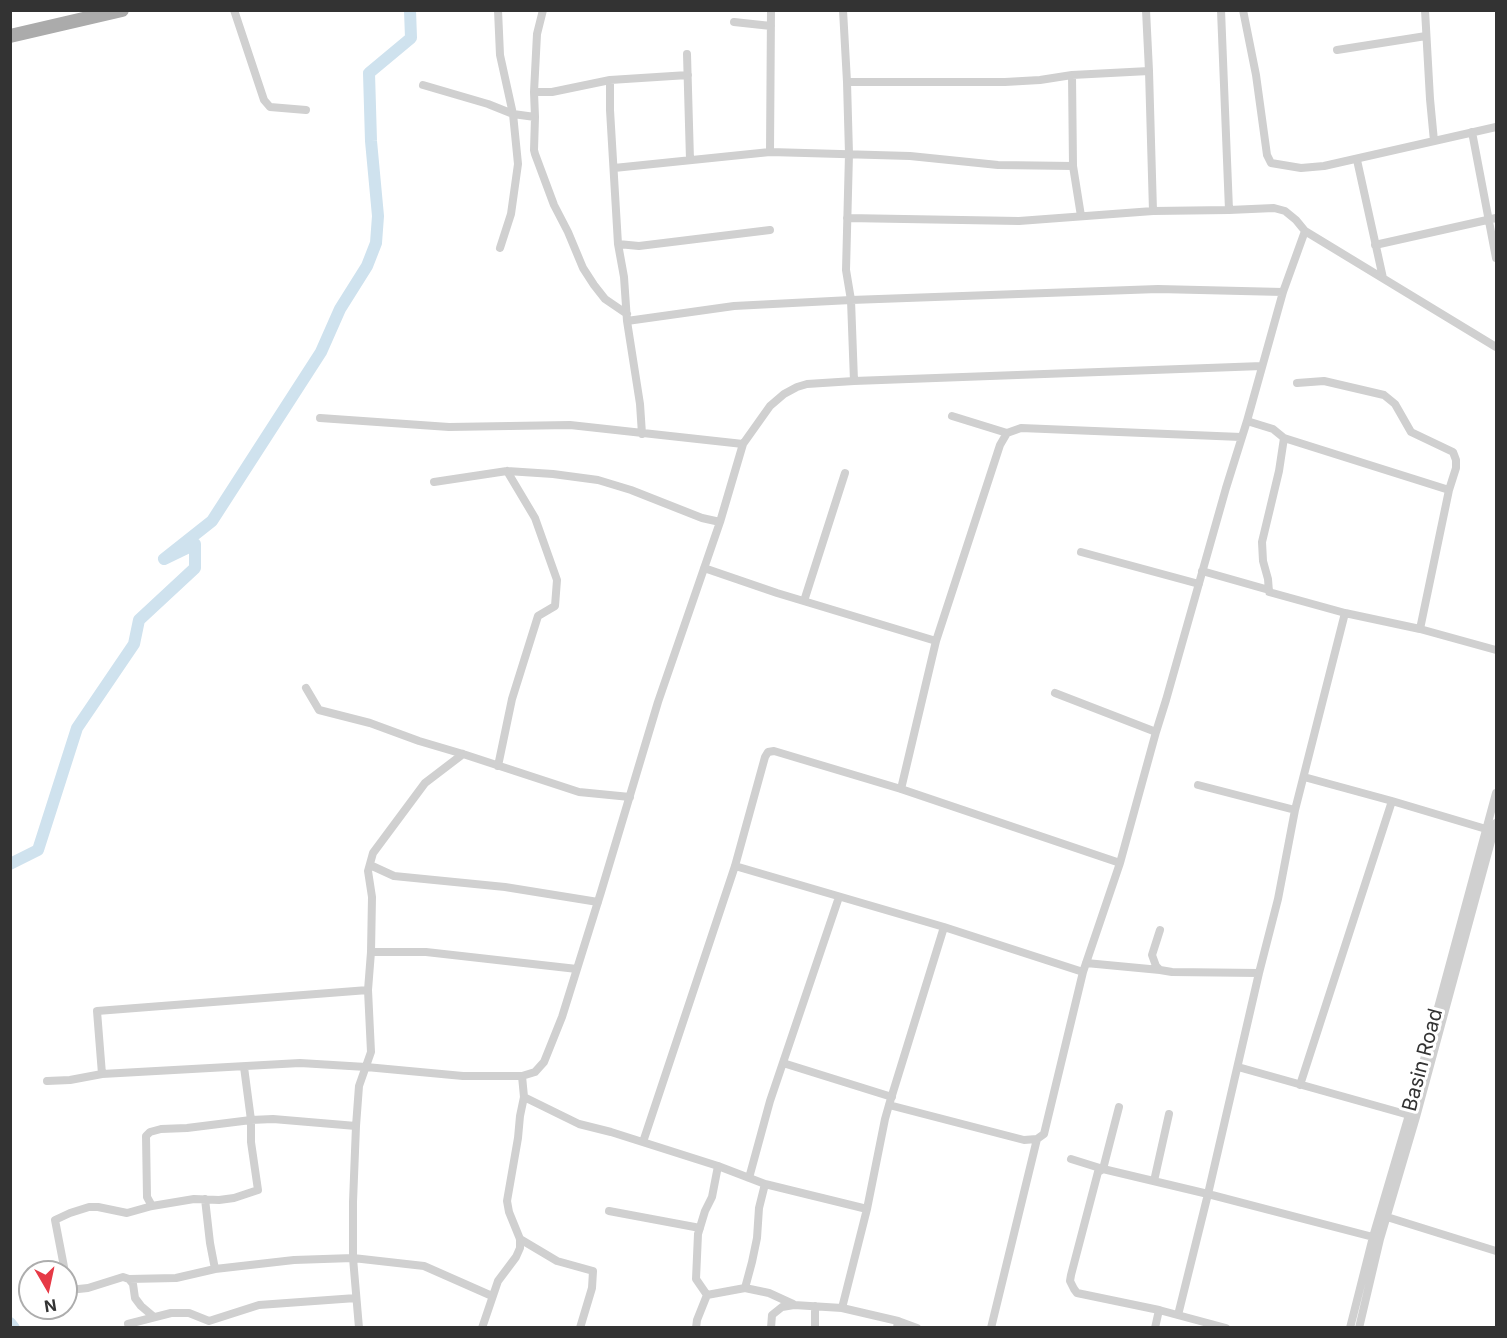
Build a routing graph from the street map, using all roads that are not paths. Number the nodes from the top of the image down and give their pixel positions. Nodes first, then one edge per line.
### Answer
1 (122, 10) edge
2 (234, 10) edge
3 (498, 10) edge
4 (543, 10) edge
5 (771, 10) edge
6 (843, 10) edge
7 (1146, 10) edge
8 (1221, 10) edge
9 (1243, 10) edge
10 (1425, 10) edge
11 (84, 15) edge
12 (734, 22) dead end
13 (771, 26) junction
14 (10, 36) edge
15 (1426, 36) junction
16 (1337, 51) dead end
17 (687, 54) dead end
18 (1149, 71) junction
19 (688, 75) junction
20 (1072, 75) junction
21 (610, 80) junction
22 (848, 82) junction
23 (423, 85) dead end
24 (534, 92) junction
25 (306, 110) dead end
26 (513, 114) junction
27 (535, 117) junction
28 (1497, 128) edge
29 (1472, 132) junction
30 (1434, 141) junction
31 (771, 152) junction
32 (849, 154) junction
33 (690, 160) junction
34 (1357, 160) junction
35 (1073, 166) junction
36 (614, 168) junction
37 (1229, 210) junction
38 (1153, 211) junction
39 (1081, 216) junction
40 (848, 218) junction
41 (1493, 219) edge
42 (770, 230) dead end
43 (1305, 231) junction
44 (618, 244) junction
45 (1375, 245) junction
46 (500, 248) dead end
47 (1497, 258) edge
48 (1383, 278) junction
49 (1283, 292) junction
50 (851, 300) junction
51 (627, 318) junction
52 (1497, 347) edge
53 (1262, 366) junction
54 (855, 381) junction
55 (1297, 383) dead end
56 (952, 416) dead end
57 (320, 417) dead end
58 (1247, 421) junction
59 (642, 434) junction
60 (1007, 434) junction
61 (1241, 437) junction
62 (1284, 438) junction
63 (743, 444) junction
64 (507, 471) junction
65 (845, 473) dead end
66 (434, 482) dead end
67 (1449, 490) junction
68 (720, 522) junction
69 (1081, 552) dead end
70 (704, 567) junction
71 (1203, 571) junction
72 (1198, 584) junction
73 (1269, 590) junction
74 (804, 601) junction
75 (1345, 613) junction
76 (1420, 629) junction
77 (936, 641) junction
78 (1497, 650) edge
79 (306, 688) dead end
80 (1055, 693) dead end
81 (1156, 732) junction
82 (463, 754) junction
83 (498, 766) junction
84 (1304, 777) junction
85 (1198, 785) dead end
86 (901, 789) junction
87 (1497, 793) edge
88 (630, 797) junction
89 (1392, 801) junction
90 (1295, 810) junction
91 (1497, 823) edge
92 (1486, 829) junction
93 (1120, 863) junction
94 (370, 866) junction
95 (735, 866) junction
96 (839, 897) junction
97 (598, 902) junction
98 (944, 927) junction
99 (1160, 930) dead end
100 (371, 952) junction
101 (1084, 967) junction
102 (577, 969) junction
103 (1160, 970) junction
104 (1259, 973) junction
105 (368, 990) junction
106 (1442, 1009) junction
107 (783, 1063) junction
108 (244, 1067) junction
109 (366, 1067) junction
110 (1238, 1067) junction
111 (102, 1074) junction
112 (522, 1076) junction
113 (47, 1081) dead end
114 (1300, 1085) junction
115 (524, 1097) junction
116 (890, 1101) junction
117 (1119, 1107) dead end
118 (1169, 1114) dead end
119 (1409, 1115) junction
120 (251, 1120) junction
121 (356, 1126) junction
122 (1037, 1139) junction
123 (643, 1142) junction
124 (1071, 1159) dead end
125 (718, 1166) junction
126 (1103, 1169) junction
127 (748, 1178) junction
128 (1154, 1181) junction
129 (765, 1184) junction
130 (1208, 1194) junction
131 (205, 1199) junction
132 (152, 1206) junction
133 (867, 1209) junction
134 (609, 1211) dead end
135 (1387, 1217) junction
136 (700, 1228) junction
137 (1373, 1237) junction
138 (520, 1239) junction
139 (1497, 1251) edge
140 (352, 1258) junction
141 (63, 1260) edge
142 (215, 1269) junction
143 (129, 1279) junction
144 (746, 1288) junction
145 (78, 1289) edge
146 (707, 1295) junction
147 (492, 1296) junction
148 (356, 1298) junction
149 (794, 1305) junction
150 (815, 1306) junction
151 (842, 1308) junction
152 (1159, 1310) junction
153 (1178, 1315) junction
154 (154, 1317) junction
155 (128, 1324) dead end
156 (898, 1324) edge
157 (359, 1328) edge
158 (482, 1328) edge
159 (580, 1328) edge
160 (696, 1328) edge
161 (771, 1328) edge
162 (815, 1328) edge
163 (917, 1328) edge
164 (991, 1328) edge
165 (1155, 1328) edge
166 (1226, 1328) edge
167 (1350, 1328) edge
168 (1359, 1328) edge

1 - 11 main road
2 - 25 street
3 - 26 street
4 - 24 street
5 - 13 street
6 - 22 street
7 - 18 street
8 - 37 street
9 - 34 street
10 - 15 street
11 - 14 main road
12 - 13 street
13 - 31 street
15 - 16 street
15 - 30 street
17 - 19 street
18 - 20 street
18 - 38 street
19 - 21 street
19 - 33 street
20 - 22 street
20 - 35 street
21 - 24 street
21 - 36 street
22 - 32 street
23 - 26 street
24 - 27 street
26 - 27 street
26 - 46 street
27 - 51 street
28 - 29 street
29 - 30 street
29 - 41 street
30 - 34 street
31 - 32 street
31 - 33 street
32 - 35 street
32 - 40 street
33 - 36 street
34 - 45 street
35 - 39 street
36 - 44 street
37 - 38 street
37 - 43 street
38 - 39 street
39 - 40 street
40 - 50 street
41 - 45 street
41 - 47 street
42 - 44 street
43 - 48 street
43 - 49 street
44 - 51 street
45 - 48 street
48 - 52 street
49 - 50 street
49 - 53 street
50 - 51 street
50 - 54 street
51 - 59 street
53 - 54 street
53 - 58 street
54 - 63 street
55 - 67 street
56 - 60 street
57 - 59 street
58 - 61 street
58 - 62 street
59 - 63 street
60 - 61 street
60 - 77 street
61 - 71 street
62 - 67 street
62 - 73 street
63 - 68 street
64 - 66 street
64 - 68 street
64 - 83 street
65 - 74 street
67 - 76 street
68 - 70 street
69 - 72 street
70 - 74 street
70 - 88 street
71 - 72 street
71 - 73 street
72 - 81 street
73 - 75 street
74 - 77 street
75 - 76 street
75 - 84 street
76 - 78 street
77 - 86 street
79 - 82 street
80 - 81 street
81 - 93 street
82 - 83 street
82 - 94 street
83 - 88 street
84 - 89 street
84 - 90 street
85 - 90 street
86 - 93 street
86 - 95 street
87 - 92 street, Basin Road
88 - 97 street
89 - 92 street
89 - 114 street
90 - 104 street
91 - 106 street, Basin Road
92 - 106 street, Basin Road
93 - 101 street
94 - 97 street
94 - 100 street
95 - 96 street
95 - 123 street
96 - 98 street
96 - 107 street
97 - 102 street
98 - 101 street
98 - 116 street
99 - 103 street
100 - 102 street
100 - 105 street
101 - 103 street
101 - 122 street
102 - 112 street
103 - 104 street
104 - 110 street
105 - 109 street
105 - 111 street
106 - 119 street, Basin Road
106 - 135 street, Basin Road
107 - 116 street
107 - 127 street
108 - 109 street
108 - 111 street
108 - 120 street
109 - 112 street
109 - 121 street
110 - 114 street
110 - 130 street
111 - 113 street
112 - 115 street
114 - 119 street
115 - 123 street
115 - 138 street
116 - 122 street
116 - 133 street
117 - 126 street
118 - 128 street
119 - 137 street, Basin Road
120 - 121 street
120 - 131 street
120 - 132 street
121 - 140 street
122 - 164 street
123 - 125 street
124 - 126 street
125 - 127 street
125 - 136 street
126 - 128 street
126 - 152 street
127 - 129 street
128 - 130 street
129 - 133 street
129 - 144 street
130 - 137 street
130 - 153 street
131 - 132 street
131 - 142 street
132 - 141 street
133 - 151 street
134 - 136 street
135 - 139 street
135 - 168 street, Basin Road
136 - 146 street
137 - 167 street, Basin Road
138 - 147 street
138 - 159 street
140 - 142 street
140 - 147 street
140 - 148 street
142 - 143 street
143 - 145 street
143 - 154 street
144 - 146 street
144 - 149 street
146 - 160 street
147 - 158 street
148 - 154 street
148 - 157 street
149 - 150 street
149 - 161 street
150 - 151 street
150 - 162 street
151 - 156 street
152 - 153 street
152 - 165 street
153 - 166 street
154 - 155 street
156 - 163 street

